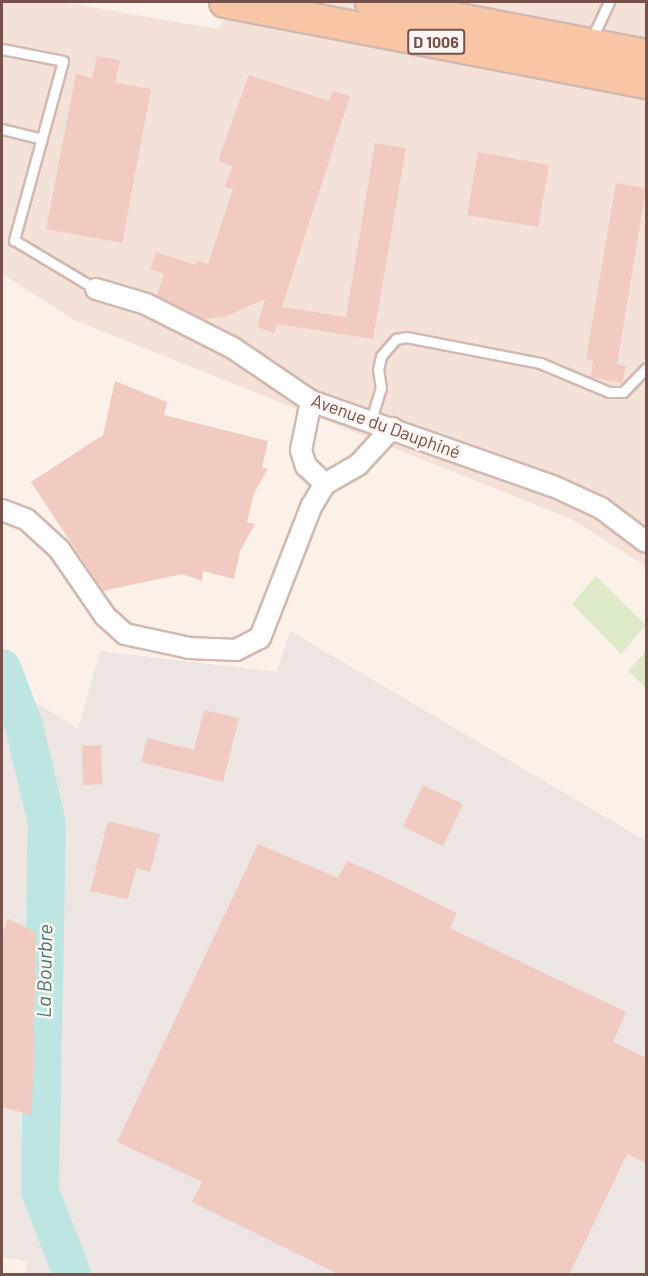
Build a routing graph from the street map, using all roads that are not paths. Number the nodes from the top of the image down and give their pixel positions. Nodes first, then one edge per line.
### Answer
1 (225, 2) edge
2 (371, 2) edge
3 (609, 2) edge
4 (589, 44) junction
5 (2, 50) edge
6 (646, 56) edge
7 (646, 83) edge
8 (2, 129) edge
9 (42, 139) junction
10 (96, 289) joint
11 (646, 368) edge
12 (311, 401) junction
13 (372, 420) junction
14 (392, 428) junction
15 (325, 484) junction
16 (2, 510) edge
17 (646, 542) edge

1 - 7 main road, D 1006
2 - 4 main road, D 1006
3 - 4 lane
4 - 6 main road, D 1006
5 - 9 lane
8 - 9 lane
9 - 10 lane
10 - 12 street, Avenue du Dauphiné
11 - 13 lane
12 - 13 street, Avenue du Dauphiné
12 - 15 street
13 - 14 street, Avenue du Dauphiné
14 - 15 street
14 - 17 street, Avenue du Dauphiné
15 - 16 street

